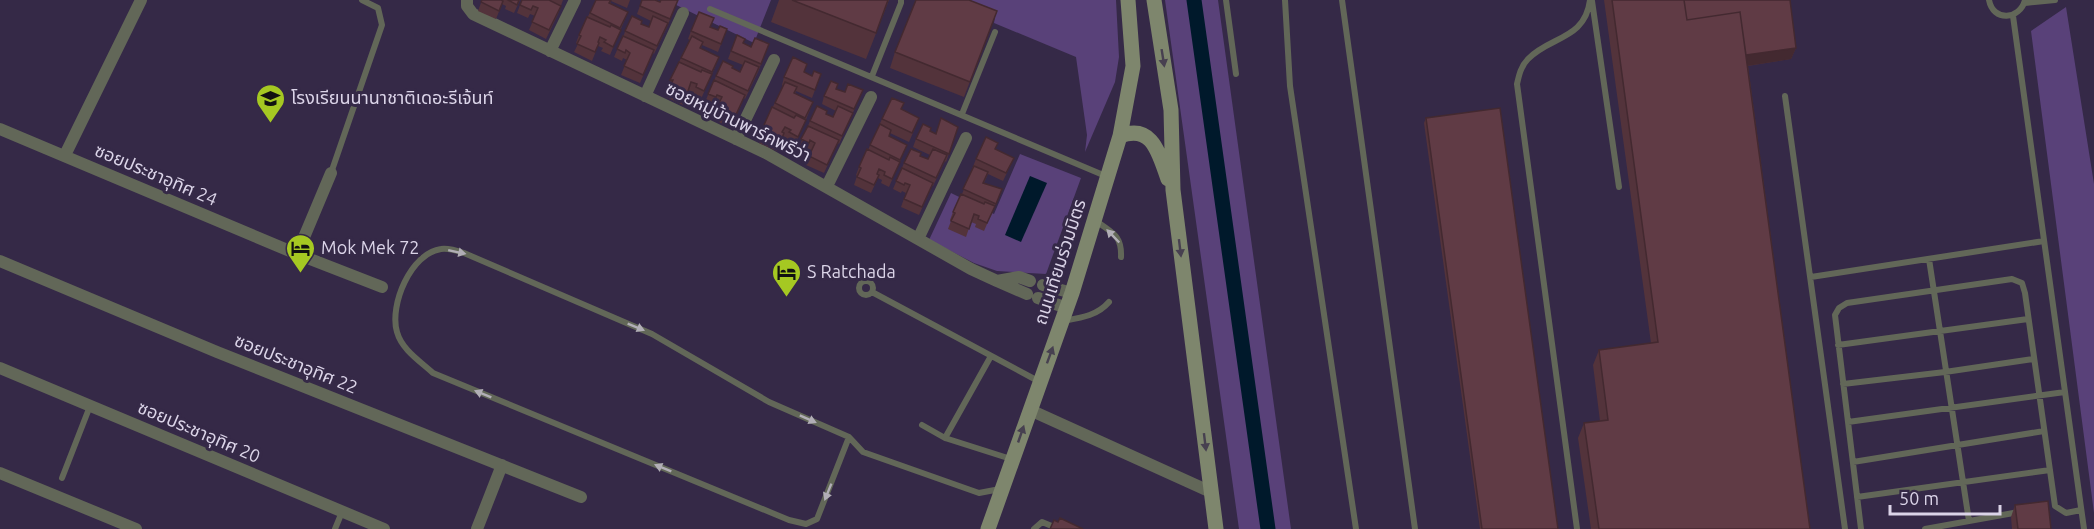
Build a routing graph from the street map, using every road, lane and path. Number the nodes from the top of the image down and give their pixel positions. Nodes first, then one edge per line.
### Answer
1 (141, 0) edge
2 (362, 0) edge
3 (467, 0) edge
4 (575, 0) edge
5 (901, 0) edge
6 (1128, 0) edge
7 (1154, 0) edge
8 (1226, 0) edge
9 (1285, 0) edge
10 (1342, 0) edge
11 (1591, 0) edge
12 (1989, 0) edge
13 (2055, 0) edge
14 (2025, 2) edge
15 (710, 9) dead end
16 (682, 13) dead end
17 (2013, 16) junction
18 (995, 32) edge
19 (550, 51) junction
20 (774, 60) dead end
21 (1236, 74) dead end
22 (872, 76) junction
23 (645, 96) junction
24 (1785, 96) dead end
25 (871, 97) dead end
26 (962, 114) junction
27 (0, 129) edge
28 (1120, 136) junction
29 (966, 138) dead end
30 (736, 139) junction
31 (65, 155) junction
32 (331, 173) joint
33 (1108, 177) junction
34 (827, 186) junction
35 (1619, 187) dead end
36 (1173, 190) junction
37 (1095, 220) junction
38 (918, 239) junction
39 (2044, 241) junction
40 (297, 254) junction
41 (1121, 257) dead end
42 (1929, 259) junction
43 (0, 261) edge
44 (1811, 277) junction
45 (997, 281) junction
46 (1030, 281) dead end
47 (1044, 285) dead end
48 (382, 287) joint
49 (1933, 291) junction
50 (872, 292) dead end
51 (399, 293) junction
52 (1109, 302) dead end
53 (1067, 307) junction
54 (2028, 319) junction
55 (1939, 331) junction
56 (1838, 345) junction
57 (991, 356) junction
58 (2033, 359) junction
59 (0, 368) edge
60 (1945, 372) junction
61 (1040, 382) junction
62 (1843, 384) junction
63 (2065, 392) junction
64 (2039, 396) junction
65 (90, 406) junction
66 (1950, 407) junction
67 (1030, 410) junction
68 (1848, 422) junction
69 (922, 425) dead end
70 (2044, 431) junction
71 (849, 437) junction
72 (945, 438) junction
73 (1957, 444) junction
74 (1012, 459) junction
75 (1853, 462) junction
76 (502, 465) junction
77 (2049, 470) junction
78 (0, 474) edge
79 (62, 478) dead end
80 (1962, 483) junction
81 (1002, 489) junction
82 (1211, 492) junction
83 (581, 497) dead end
84 (1857, 497) junction
85 (2055, 506) junction
86 (2044, 508) edge
87 (2081, 510) junction
88 (342, 511) junction
89 (2022, 512) edge
90 (1969, 521) junction
91 (136, 529) edge
92 (335, 529) edge
93 (384, 529) edge
94 (477, 529) edge
95 (988, 529) edge
96 (1035, 529) edge
97 (1059, 529) edge
98 (1216, 529) edge
99 (1356, 529) edge
100 (1415, 529) edge
101 (1577, 529) edge
102 (1845, 529) edge
103 (1862, 529) edge
104 (1925, 529) edge
105 (2084, 529) edge

1 - 31 street
2 - 32 lane
3 - 19 street, ซอยหมู่บ้านพาร์คพรีว่า
4 - 19 street
5 - 22 lane
6 - 28 street, ถนนเทียมร่วมมิตร
7 -> 36 street
8 - 21 lane
9 - 99 lane
10 - 100 lane
11 - 35 lane
11 - 101 lane
12 - 17 lane
13 - 14 lane
14 - 17 lane
15 - 22 lane
16 - 23 street
17 - 39 lane
18 - 26 lane
19 - 23 street, ซอยหมู่บ้านพาร์คพรีว่า
20 - 30 street
22 - 26 lane
23 - 30 street, ซอยหมู่บ้านพาร์คพรีว่า
24 - 44 lane
25 - 34 street
26 - 33 lane
27 - 31 street, ซอยประชาอุทิศ 24
28 - 33 street, ถนนเทียมร่วมมิตร
28 - 36 street
29 - 38 street
30 - 34 street, ซอยหมู่บ้านพาร์คพรีว่า
31 - 40 street, ซอยประชาอุทิศ 24
32 - 40 street
33 - 37 street, ถนนเทียมร่วมมิตร
34 - 38 street, ซอยหมู่บ้านพาร์คพรีว่า
36 -> 82 street
41 -> 37 lane
37 - 53 street, ถนนเทียมร่วมมิตร
38 - 45 street, ซอยหมู่บ้านพาร์คพรีว่า
39 - 42 lane
39 - 63 lane
40 - 48 street, ซอยประชาอุทิศ 24
42 - 44 lane
42 - 49 lane
43 - 76 street, ซอยประชาอุทิศ 22
44 - 102 lane
45 - 46 street, ซอยหมู่บ้านพาร์คพรีว่า
45 - 53 street, ซอยหมู่บ้านพาร์คพรีว่า
47 - 53 street
48 - 51 lane
49 - 54 lane
49 - 55 lane
49 - 56 lane
50 - 57 lane
51 -> 71 lane
71 -> 51 lane
52 - 53 lane
61 -> 53 street, ถนนเทียมร่วมมิตร
54 - 55 lane
54 - 58 lane
55 - 56 lane
55 - 60 lane
56 - 62 lane
57 - 61 lane
57 - 72 lane
58 - 60 lane
58 - 64 lane
59 - 65 street, ซอยประชาอุทิศ 20
60 - 62 lane
60 - 66 lane
61 - 67 street, ถนนเทียมร่วมมิตร
62 - 68 lane
63 - 64 lane
63 - 87 lane
64 - 66 lane
64 - 70 lane
65 - 79 lane
65 - 88 street, ซอยประชาอุทิศ 20
66 - 68 lane
66 - 73 lane
74 -> 67 street, ถนนเทียมร่วมมิตร
67 - 82 street
68 - 75 lane
69 - 72 lane
70 - 73 lane
70 - 77 lane
71 - 81 lane
72 - 74 lane
73 - 75 lane
73 - 80 lane
74 - 81 street, ถนนเทียมร่วมมิตร
75 - 84 lane
76 - 83 street, ซอยประชาอุทิศ 22
76 - 94 street
77 - 80 lane
77 - 85 lane
78 - 91 street
80 - 84 lane
80 - 90 lane
81 - 95 street, ถนนเทียมร่วมมิตร
82 - 98 street
84 - 103 lane
85 - 86 lane
85 - 87 lane
87 - 105 lane
88 - 92 lane
88 - 93 street, ซอยประชาอุทิศ 20
89 - 90 lane
90 - 104 lane
96 - 97 lane

